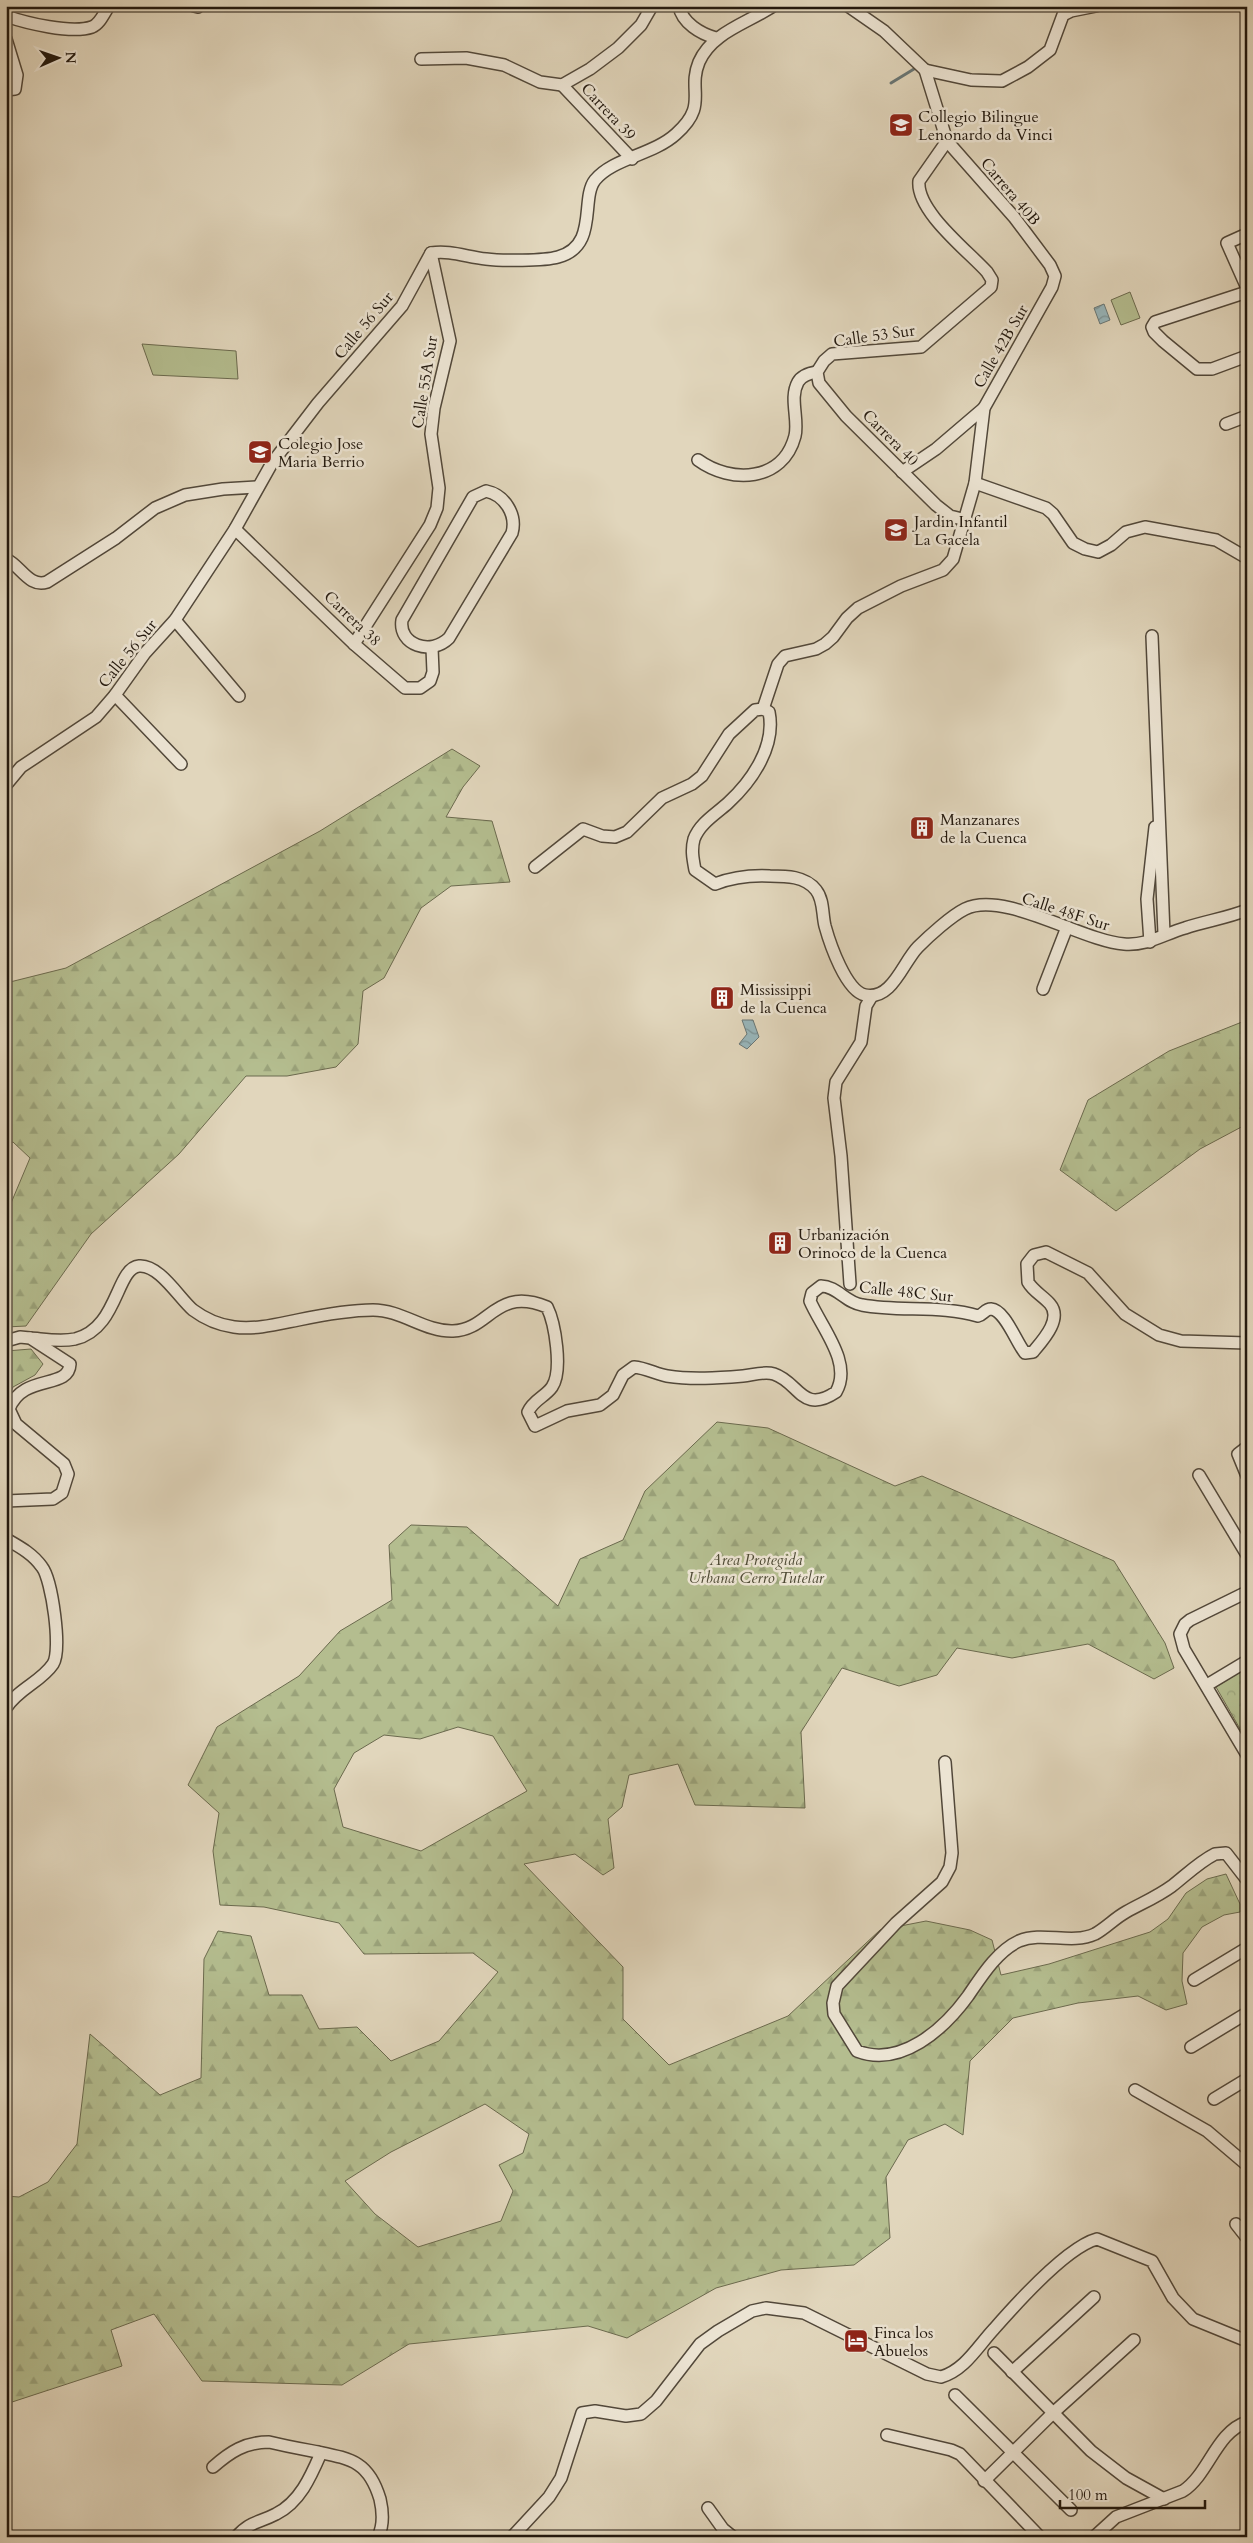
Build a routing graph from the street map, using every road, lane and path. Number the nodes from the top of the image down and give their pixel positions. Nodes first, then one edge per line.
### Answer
1 (109, 6) edge
2 (652, 6) edge
3 (679, 6) edge
4 (773, 6) edge
5 (848, 6) edge
6 (1096, 6) edge
7 (6, 16) edge
8 (716, 38) junction
9 (6, 39) edge
10 (421, 59) dead end
11 (925, 70) junction
12 (562, 85) junction
13 (6, 90) edge
14 (948, 141) junction
15 (632, 159) junction
16 (1247, 234) edge
17 (430, 253) junction
18 (1052, 287) joint
19 (1247, 290) edge
20 (1247, 356) edge
21 (817, 372) junction
22 (984, 408) junction
23 (1247, 416) edge
24 (1226, 424) dead end
25 (698, 460) dead end
26 (902, 472) junction
27 (975, 484) junction
28 (258, 487) junction
29 (966, 520) junction
30 (235, 529) junction
31 (1247, 558) edge
32 (6, 559) edge
33 (175, 620) junction
34 (1152, 636) dead end
35 (354, 644) junction
36 (432, 648) junction
37 (115, 695) junction
38 (239, 696) dead end
39 (763, 709) junction
40 (181, 764) dead end
41 (6, 785) edge
42 (1160, 801) junction
43 (535, 867) dead end
44 (1247, 910) edge
45 (1067, 926) junction
46 (1164, 934) junction
47 (1150, 942) junction
48 (1043, 989) dead end
49 (872, 996) junction
50 (850, 1284) dead end
51 (30, 1338) junction
52 (6, 1341) edge
53 (1247, 1343) edge
54 (1247, 1447) edge
55 (1245, 1473) edge
56 (1200, 1475) dead end
57 (6, 1501) edge
58 (6, 1539) edge
59 (1247, 1555) edge
60 (1247, 1592) edge
61 (1247, 1661) edge
62 (1207, 1685) junction
63 (6, 1708) edge
64 (1247, 1755) edge
65 (945, 1762) dead end
66 (1247, 1880) edge
67 (1247, 1948) edge
68 (1194, 1980) dead end
69 (1247, 2013) edge
70 (1191, 2047) dead end
71 (1247, 2079) edge
72 (1135, 2090) dead end
73 (1214, 2099) dead end
74 (1247, 2165) edge
75 (1236, 2224) dead end
76 (1246, 2236) edge
77 (1094, 2297) dead end
78 (1134, 2340) dead end
79 (1247, 2341) edge
80 (994, 2353) dead end
81 (1012, 2372) junction
82 (955, 2395) dead end
83 (1053, 2413) junction
84 (1247, 2422) edge
85 (887, 2435) dead end
86 (321, 2453) junction
87 (1013, 2454) junction
88 (213, 2467) dead end
89 (984, 2481) junction
90 (1164, 2499) junction
91 (708, 2508) dead end
92 (1071, 2510) dead end
93 (236, 2537) edge
94 (378, 2537) edge
95 (512, 2537) edge
96 (733, 2537) edge
97 (1040, 2537) edge
98 (1094, 2537) edge

1 - 7 street
2 - 12 street
3 - 8 street
4 - 8 street
5 - 11 street, Carrera 40B
6 - 11 street
8 - 15 street
9 - 13 street
10 - 12 street
11 - 14 street, Carrera 40B
12 - 15 street, Carrera 39
14 - 18 street, Carrera 40B
14 - 21 street, Calle 53 Sur
15 - 17 street
16 - 19 street
17 - 28 street, Calle 56 Sur
17 - 35 street, Calle 55A Sur
18 - 22 street, Calle 42B Sur
19 - 20 street
21 - 25 street
21 - 26 street, Carrera 40
22 - 26 street
22 - 27 street, Calle 42B Sur
23 - 24 street
26 - 29 street, Carrera 40
27 - 29 street, Calle 42B Sur
27 - 31 street
28 - 30 street, Calle 56 Sur
28 - 32 street
29 - 39 street, Calle 42B Sur
30 - 33 street, Calle 56 Sur
30 - 35 street, Carrera 38
33 - 37 street, Calle 56 Sur
33 - 38 street
34 - 42 street
35 - 36 street, Carrera 38
36 - 36 street
37 - 40 street
37 - 41 street, Calle 56 Sur
39 - 43 street
39 - 49 street
42 - 46 street
42 - 47 street
44 - 46 street, Calle 48F Sur
45 - 47 street, Calle 48F Sur
45 - 48 street
45 - 49 street, Calle 48F Sur
46 - 47 street, Calle 48F Sur
49 - 50 street
51 - 52 street
51 - 53 street, Calle 48C Sur
51 - 57 street
54 - 55 street
56 - 59 street
58 - 63 street
60 - 62 street
61 - 62 street
62 - 64 street
65 - 66 street
67 - 68 street
69 - 70 street
71 - 73 street
72 - 74 street
75 - 76 street
77 - 81 street
78 - 83 street
79 - 95 street
80 - 81 street
81 - 83 street
82 - 87 street
83 - 87 street
83 - 90 street
84 - 90 street
85 - 89 street
86 - 88 street
86 - 93 street
86 - 94 street
87 - 89 street
87 - 92 street
89 - 97 street
90 - 98 street
91 - 96 street

